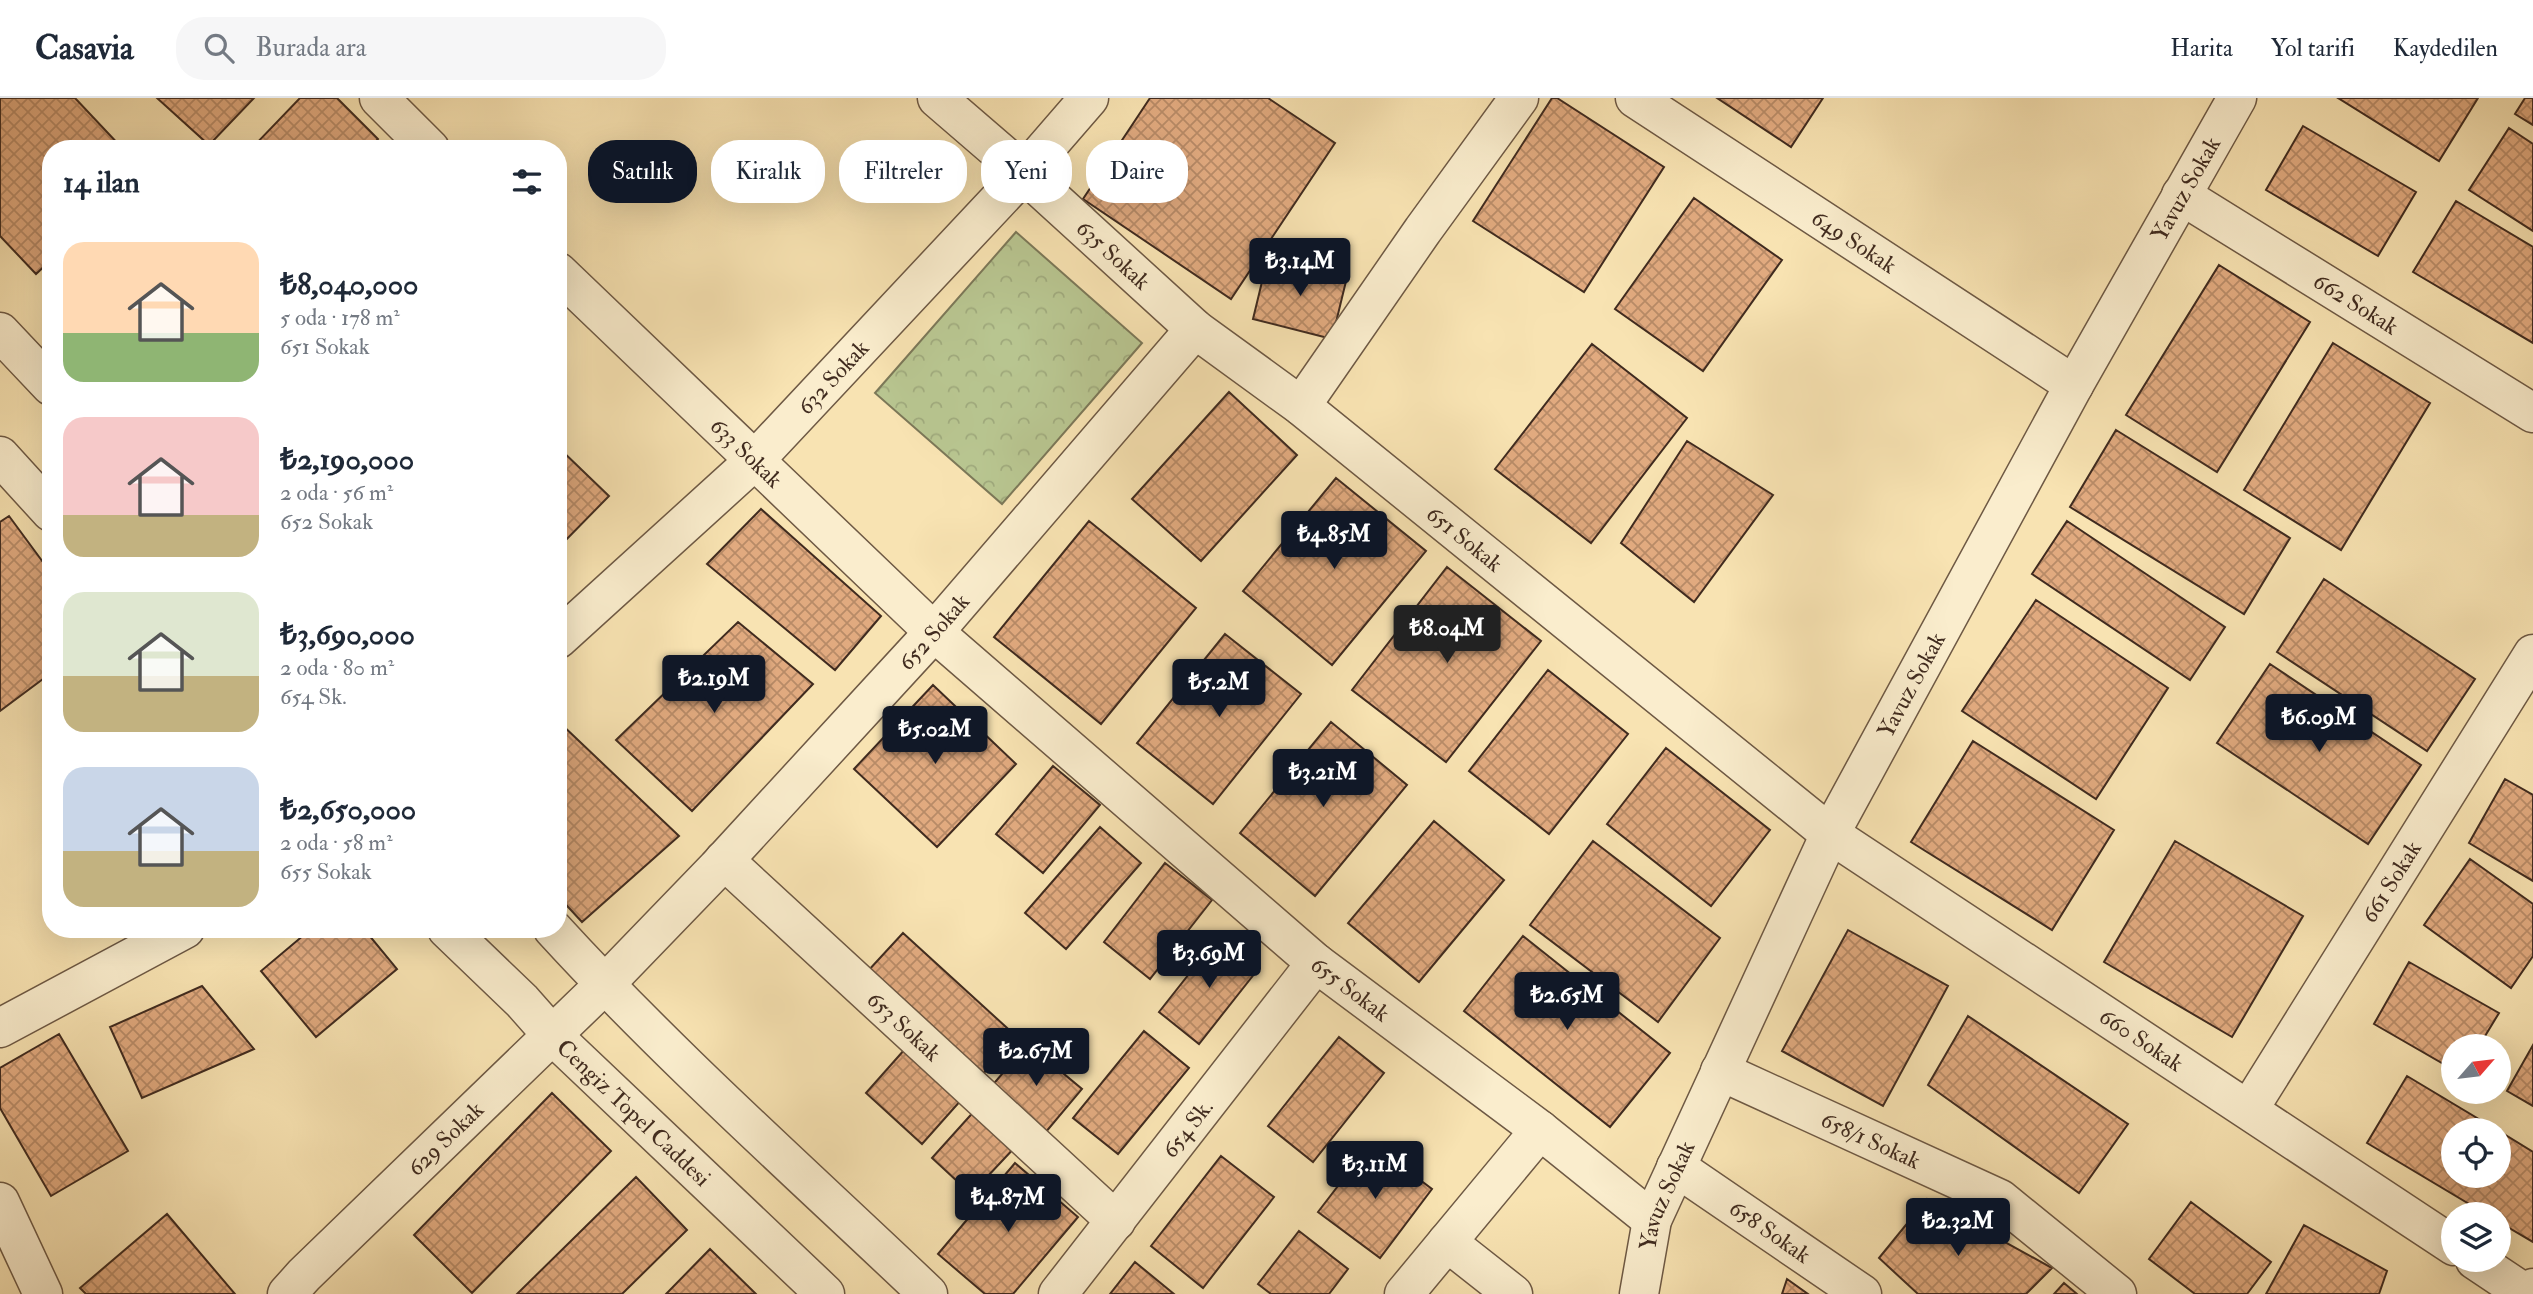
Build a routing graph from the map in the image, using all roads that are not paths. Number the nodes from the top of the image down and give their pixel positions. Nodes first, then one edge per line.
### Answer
1 (937, 98) edge
2 (1089, 98) edge
3 (1519, 98) edge
4 (1635, 98) edge
5 (2237, 98) edge
6 (399, 105) edge
7 (424, 140) edge
8 (986, 140) edge
9 (1053, 140) edge
10 (2181, 195) junction
11 (996, 203) edge
12 (1057, 203) edge
13 (567, 281) edge
14 (1195, 328) junction
15 (0, 332) edge
16 (42, 376) edge
17 (2074, 385) junction
18 (1301, 405) junction
19 (2532, 410) edge
20 (0, 456) edge
21 (754, 461) junction
22 (42, 502) edge
23 (567, 631) edge
24 (934, 632) junction
25 (2533, 654) edge
26 (1830, 834) junction
27 (724, 860) junction
28 (168, 938) edge
29 (456, 938) edge
30 (561, 938) edge
31 (1316, 963) junction
32 (604, 985) junction
33 (0, 1028) edge
34 (552, 1035) junction
35 (1720, 1071) junction
36 (2249, 1109) junction
37 (1540, 1130) junction
38 (1676, 1167) junction
39 (0, 1202) edge
40 (1652, 1220) junction
41 (1116, 1221) junction
42 (2441, 1237) edge
43 (1447, 1242) junction
44 (2493, 1272) edge
45 (304, 1288) edge
46 (2533, 1288) edge
47 (43, 1294) edge
48 (825, 1294) edge
49 (928, 1294) edge
50 (1058, 1294) edge
51 (1404, 1294) edge
52 (1513, 1294) edge
53 (1639, 1294) edge
54 (1862, 1294) edge
55 (2117, 1294) edge
56 (2526, 1294) edge

1 - 8 street, 635 Sokak
2 - 9 street, 632 Sokak
3 - 18 street
4 - 17 street, 649 Sokak
5 - 10 street, Yavuz Sokak
6 - 7 street
10 - 17 street, Yavuz Sokak
10 - 19 street, 662 Sokak
11 - 21 street, 632 Sokak
12 - 14 street, 635 Sokak
13 - 21 street, 633 Sokak
14 - 18 street, 651 Sokak
14 - 24 street, 652 Sokak
15 - 16 street
17 - 26 street, Yavuz Sokak
18 - 26 street, 651 Sokak
20 - 22 street
21 - 23 street, 632 Sokak
21 - 24 street, 633 Sokak
24 - 27 street, 652 Sokak
24 - 31 street, 655 Sokak
25 - 36 street, 661 Sokak
26 - 35 street, Yavuz Sokak
26 - 36 street, 660 Sokak
27 - 32 street, 652 Sokak
27 - 41 street, 653 Sokak
28 - 33 street
29 - 34 street, Cengiz Topel Caddesi
30 - 32 street
31 - 37 street, 655 Sokak
31 - 41 street, 654 Sk.
32 - 34 street, 629 Sokak
32 - 49 street
34 - 45 street, 629 Sokak
34 - 48 street, Cengiz Topel Caddesi
35 - 38 street, Yavuz Sokak
35 - 55 street, 658/1 Sokak
36 - 42 street, 660 Sokak
37 - 40 street, 655 Sokak
37 - 43 street
38 - 40 street, Yavuz Sokak
38 - 54 street, 658 Sokak
39 - 47 street
40 - 53 street, Yavuz Sokak
41 - 50 street, 654 Sk.
43 - 51 street
43 - 52 street
44 - 56 street
46 - 56 street

